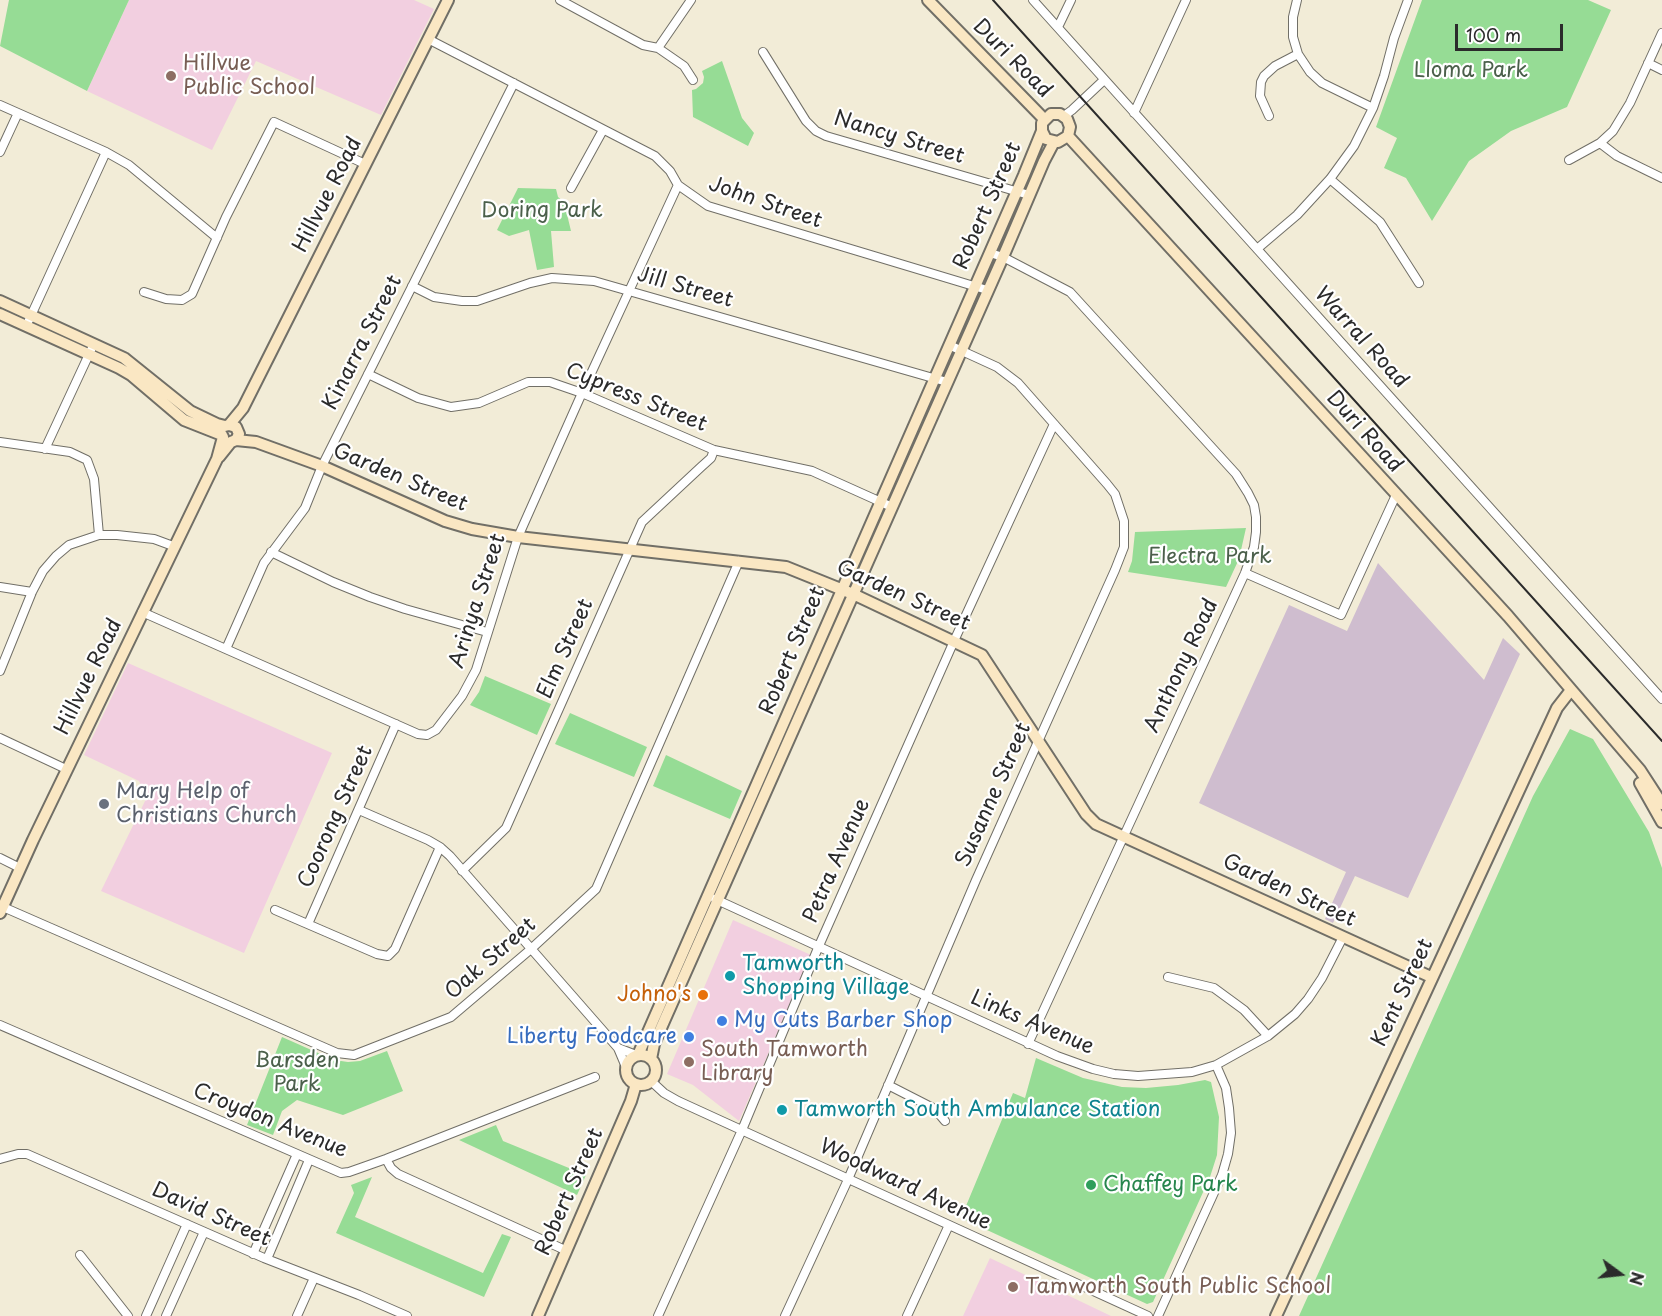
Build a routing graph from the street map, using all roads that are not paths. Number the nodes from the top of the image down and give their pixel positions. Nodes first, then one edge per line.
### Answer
1 (448, 0) edge
2 (560, 0) edge
3 (692, 0) edge
4 (928, 0) edge
5 (1033, 0) edge
6 (1071, 0) edge
7 (1186, 0) edge
8 (1297, 0) edge
9 (1408, 0) edge
10 (1058, 27) junction
11 (1662, 33) edge
12 (428, 39) junction
13 (658, 48) junction
14 (763, 52) dead end
15 (1299, 54) junction
16 (1648, 63) junction
17 (1662, 70) edge
18 (693, 80) dead end
19 (1104, 80) junction
20 (514, 83) junction
21 (0, 105) edge
22 (1373, 108) junction
23 (1134, 112) junction
24 (18, 113) junction
25 (1064, 116) junction
26 (1269, 116) dead end
27 (1044, 119) junction
28 (603, 130) junction
29 (1042, 131) junction
30 (1068, 136) junction
31 (1054, 142) junction
32 (1600, 143) junction
33 (0, 152) edge
34 (106, 152) junction
35 (1569, 160) dead end
36 (365, 164) junction
37 (1662, 178) edge
38 (1330, 179) junction
39 (678, 185) junction
40 (571, 188) dead end
41 (1017, 191) junction
42 (1029, 195) junction
43 (217, 238) junction
44 (1257, 249) junction
45 (990, 253) junction
46 (1003, 257) junction
47 (1419, 283) dead end
48 (412, 286) junction
49 (975, 286) junction
50 (987, 290) junction
51 (631, 291) junction
52 (144, 292) dead end
53 (0, 301) edge
54 (0, 314) edge
55 (29, 321) junction
56 (950, 345) junction
57 (91, 350) junction
58 (961, 350) junction
59 (368, 374) junction
60 (935, 379) junction
61 (947, 382) junction
62 (582, 393) junction
63 (1054, 424) junction
64 (230, 433) junction
65 (0, 442) edge
66 (45, 449) junction
67 (714, 450) junction
68 (322, 466) junction
69 (1396, 495) junction
70 (880, 502) junction
71 (892, 507) junction
72 (99, 535) junction
73 (518, 537) junction
74 (173, 546) junction
75 (630, 549) junction
76 (271, 552) junction
77 (739, 561) junction
78 (1245, 573) junction
79 (0, 587) edge
80 (842, 590) junction
81 (32, 592) junction
82 (853, 594) junction
83 (142, 612) junction
84 (488, 632) junction
85 (954, 641) junction
86 (226, 649) junction
87 (0, 671) edge
88 (1571, 690) junction
89 (1662, 699) edge
90 (396, 724) junction
91 (0, 738) edge
92 (1039, 738) junction
93 (1628, 757) junction
94 (66, 770) junction
95 (1662, 804) edge
96 (359, 810) junction
97 (1662, 822) edge
98 (1124, 837) junction
99 (440, 847) junction
100 (0, 858) edge
101 (20, 868) junction
102 (462, 871) junction
103 (713, 899) junction
104 (1, 910) edge
105 (275, 910) dead end
106 (308, 924) junction
107 (1343, 937) junction
108 (818, 948) junction
109 (531, 949) junction
110 (1168, 977) dead end
111 (1431, 977) junction
112 (926, 998) junction
113 (0, 1025) edge
114 (1268, 1036) junction
115 (1028, 1044) junction
116 (618, 1048) junction
117 (637, 1055) junction
118 (651, 1059) junction
119 (1216, 1065) junction
120 (626, 1067) junction
121 (596, 1077) dead end
122 (651, 1081) junction
123 (636, 1084) junction
124 (888, 1085) junction
125 (945, 1121) dead end
126 (742, 1130) junction
127 (297, 1154) junction
128 (0, 1159) edge
129 (386, 1159) junction
130 (309, 1160) junction
131 (848, 1179) junction
132 (187, 1224) junction
133 (949, 1225) junction
134 (204, 1232) junction
135 (566, 1250) junction
136 (254, 1254) junction
137 (80, 1256) dead end
138 (267, 1259) junction
139 (314, 1278) junction
140 (128, 1316) edge
141 (146, 1316) edge
142 (166, 1316) edge
143 (297, 1316) edge
144 (407, 1316) edge
145 (538, 1316) edge
146 (658, 1316) edge
147 (786, 1316) edge
148 (907, 1316) edge
149 (1148, 1316) edge
150 (1158, 1316) edge
151 (1276, 1316) edge

1 - 12 street, Hillvue Road
2 - 13 street
3 - 13 street
4 - 27 street, Duri Road
5 - 10 street, Warral Road
6 - 10 street
7 - 23 street
8 - 15 street
9 - 22 street
10 - 19 street, Warral Road
11 - 16 street
12 - 20 street, John Street
12 - 36 street, Hillvue Road
13 - 18 street
14 - 41 street, Nancy Street
15 - 22 street
15 - 26 street
16 - 17 street
16 - 32 street
19 - 23 street, Warral Road
19 - 25 street
20 - 28 street, John Street
20 - 48 street, Kinarra Street
21 - 24 street
22 - 38 street
23 - 44 street, Warral Road
24 - 33 street
24 - 34 street
25 - 27 street
25 - 30 street
27 - 29 street
28 - 39 street, John Street
28 - 40 street
29 - 31 street
29 - 41 street, Robert Street
30 - 31 street
30 - 69 street, Duri Road
31 - 42 street, Robert Street
32 - 35 street
32 - 37 street
34 - 43 street
34 - 55 street
36 - 43 street
36 - 64 street, Hillvue Road
38 - 44 street
38 - 47 street
39 - 49 street, John Street
39 - 51 street, Arinya Street
41 - 42 street, Nancy Street
41 - 45 street, Robert Street
42 - 46 street, Robert Street
43 - 52 street
44 - 89 street, Warral Road
45 - 46 street, Anthony Road
45 - 49 street, Robert Street
46 - 50 street, Robert Street
46 - 78 street, Anthony Road
48 - 51 street, Jill Street
48 - 59 street, Kinarra Street
49 - 50 street, John Street
49 - 56 street, Robert Street
50 - 58 street, Robert Street
51 - 60 street, Jill Street
51 - 62 street, Arinya Street
53 - 55 street, Garden Street
54 - 55 street, Garden Street
55 - 57 street, Garden Street
56 - 58 street, Susanne Street
56 - 60 street, Robert Street
57 - 64 street, Garden Street
57 - 66 street
58 - 61 street, Robert Street
58 - 63 street, Susanne Street
59 - 62 street, Cypress Street
59 - 68 street, Kinarra Street
60 - 61 street, Jill Street
60 - 70 street, Robert Street
61 - 71 street, Robert Street
62 - 67 street, Cypress Street
62 - 73 street, Arinya Street
63 - 85 street, Petra Avenue
63 - 92 street, Susanne Street
64 - 68 street, Garden Street
64 - 74 street, Hillvue Road
65 - 66 street
66 - 72 street
67 - 70 street, Cypress Street
67 - 75 street, Elm Street
68 - 73 street, Garden Street
68 - 76 street, Kinarra Street
69 - 78 street
69 - 88 street, Duri Road
70 - 71 street, Cypress Street
70 - 80 street, Robert Street
71 - 82 street, Robert Street
72 - 74 street
72 - 81 street
73 - 75 street, Garden Street
73 - 84 street, Arinya Street
74 - 83 street, Hillvue Road
75 - 77 street, Garden Street
75 - 102 street, Elm Street
76 - 84 street
76 - 86 street, Kinarra Street
77 - 80 street, Garden Street
77 - 109 street, Oak Street
78 - 98 street, Anthony Road
79 - 81 street
80 - 82 street, Garden Street
80 - 103 street, Robert Street
81 - 87 street
82 - 85 street, Garden Street
82 - 103 street, Robert Street
83 - 86 street, Arinya Street
83 - 94 street, Hillvue Road
84 - 90 street, Arinya Street
85 - 92 street, Garden Street
85 - 108 street, Petra Avenue
86 - 90 street, Arinya Street
88 - 93 street, Duri Road
88 - 111 street, Kent Street
90 - 96 street, Coorong Street
91 - 94 street
92 - 98 street, Garden Street
92 - 112 street, Susanne Street
93 - 95 street, Duri Road
93 - 97 street, Duri Road
94 - 101 street, Hillvue Road
96 - 99 street
96 - 106 street, Coorong Street
98 - 107 street, Garden Street
98 - 115 street, Anthony Road
99 - 102 street
99 - 106 street
100 - 101 street
101 - 104 street, Hillvue Road
102 - 109 street
103 - 108 street, Links Avenue
103 - 117 street, Robert Street
103 - 118 street, Robert Street
104 - 109 street, Oak Street
105 - 106 street
107 - 111 street, Garden Street
107 - 114 street, Links Avenue
108 - 112 street, Links Avenue
108 - 126 street, Petra Avenue
109 - 116 street
110 - 114 street
111 - 151 street, Kent Street
112 - 115 street, Links Avenue
112 - 124 street, Susanne Street
113 - 127 street, Croydon Avenue
114 - 119 street, Links Avenue
115 - 119 street, Links Avenue
116 - 117 street
116 - 120 street
117 - 118 street
117 - 120 street
118 - 122 street
119 - 150 street
120 - 123 street
121 - 129 street, Croydon Avenue
122 - 123 street
122 - 126 street, Woodward Avenue
123 - 135 street, Robert Street
124 - 125 street
124 - 131 street, Susanne Street
126 - 131 street, Woodward Avenue
126 - 146 street, Petra Avenue
127 - 130 street, Croydon Avenue
127 - 136 street
128 - 132 street, David Street
129 - 130 street, Croydon Avenue
129 - 135 street
130 - 138 street
131 - 133 street, Woodward Avenue
131 - 147 street, Susanne Street
132 - 134 street, David Street
132 - 141 street
133 - 148 street
133 - 149 street, Woodward Avenue
134 - 136 street, David Street
134 - 142 street
135 - 145 street, Robert Street
136 - 138 street, David Street
137 - 140 street
138 - 139 street, David Street
139 - 143 street
139 - 144 street, David Street

